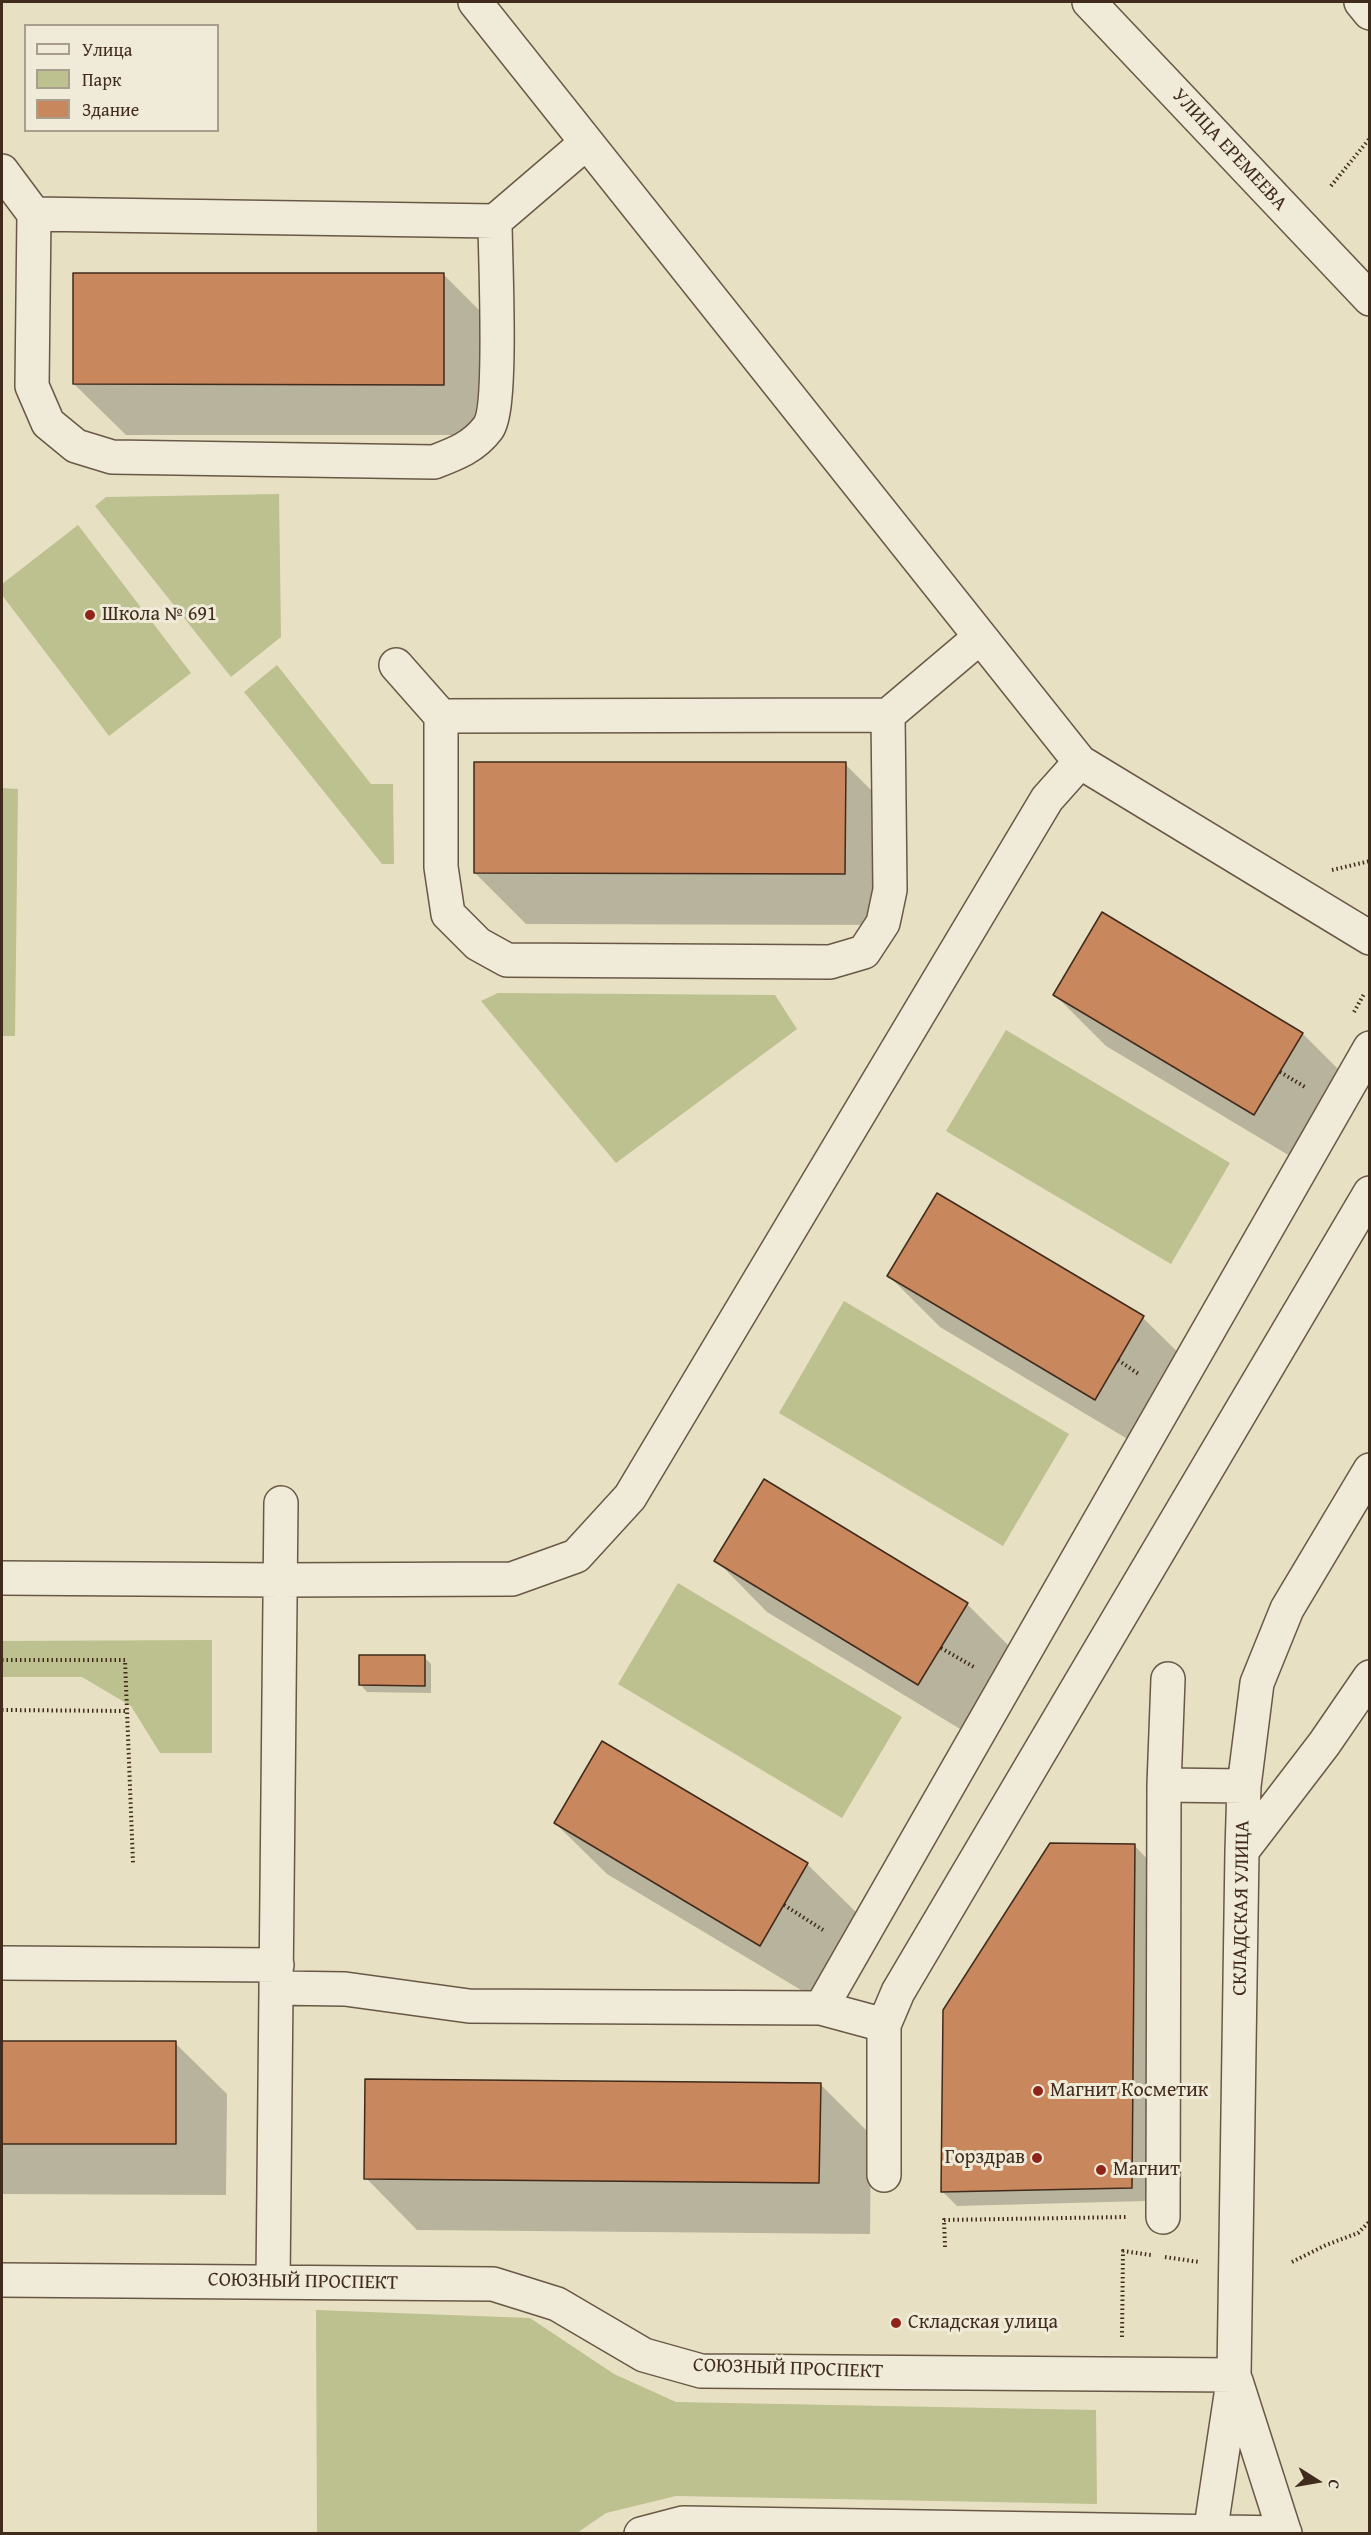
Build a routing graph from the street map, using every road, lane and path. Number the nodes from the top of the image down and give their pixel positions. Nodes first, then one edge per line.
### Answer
1 (475, 2) edge
2 (1089, 2) edge
3 (1361, 2) edge
4 (1370, 13) edge
5 (1370, 138) edge
6 (586, 142) junction
7 (2, 171) edge
8 (1331, 186) dead end
9 (34, 214) junction
10 (495, 221) junction
11 (1370, 299) edge
12 (980, 638) junction
13 (396, 665) dead end
14 (888, 715) junction
15 (441, 716) junction
16 (1080, 762) junction
17 (1370, 938) edge
18 (1365, 1068) edge
19 (1280, 1072) dead end
20 (1311, 1090) dead end
21 (1370, 1193) edge
22 (1118, 1360) dead end
23 (1144, 1378) dead end
24 (1370, 1470) edge
25 (281, 1503) dead end
26 (2, 1578) edge
27 (280, 1580) junction
28 (941, 1648) dead end
29 (2, 1660) edge
30 (977, 1669) dead end
31 (1168, 1679) dead end
32 (1366, 1689) edge
33 (2, 1710) edge
34 (127, 1711) junction
35 (1164, 1785) junction
36 (1244, 1786) junction
37 (1242, 1851) junction
38 (133, 1863) dead end
39 (783, 1905) dead end
40 (826, 1932) dead end
41 (2, 1963) edge
42 (277, 1977) junction
43 (821, 2008) junction
44 (884, 2025) junction
45 (884, 2175) dead end
46 (1163, 2217) junction
47 (1370, 2221) edge
48 (945, 2247) dead end
49 (1123, 2251) dead end
50 (1162, 2257) dead end
51 (1292, 2262) dead end
52 (2, 2280) edge
53 (273, 2282) junction
54 (1122, 2342) dead end
55 (1234, 2375) junction
56 (1210, 2533) edge
57 (1285, 2533) edge
58 (641, 2534) edge

1 - 6 street
2 - 11 street, УЛИЦА ЕРЕМЕЕВА
3 - 4 street
5 - 8 path
6 - 10 street
6 - 12 street
7 - 9 street
9 - 10 street
9 - 10 street
12 - 14 street
12 - 16 street
13 - 15 street
14 - 15 street
14 - 15 street
16 - 17 street
16 - 27 street
18 - 43 street
19 - 20 path
21 - 44 street
22 - 23 path
24 - 36 street, СКЛАДСКАЯ УЛИЦА
25 - 27 street
26 - 27 street
27 - 42 street
28 - 30 path
29 - 34 path
31 - 35 street
32 - 37 street
33 - 34 path
34 - 38 path
35 - 36 street
35 - 46 street
36 - 37 street, СКЛАДСКАЯ УЛИЦА
37 - 55 street, СКЛАДСКАЯ УЛИЦА
39 - 40 path
41 - 42 street
42 - 43 street
42 - 53 street
43 - 44 street
44 - 45 street
46 - 48 path
46 - 50 path
47 - 51 path
49 - 54 path
52 - 53 street, СОЮЗНЫЙ ПРОСПЕКТ
53 - 55 street, СОЮЗНЫЙ ПРОСПЕКТ
55 - 56 street, СКЛАДСКАЯ УЛИЦА
55 - 57 street, СКЛАДСКАЯ УЛИЦА
56 - 57 street
56 - 58 street

